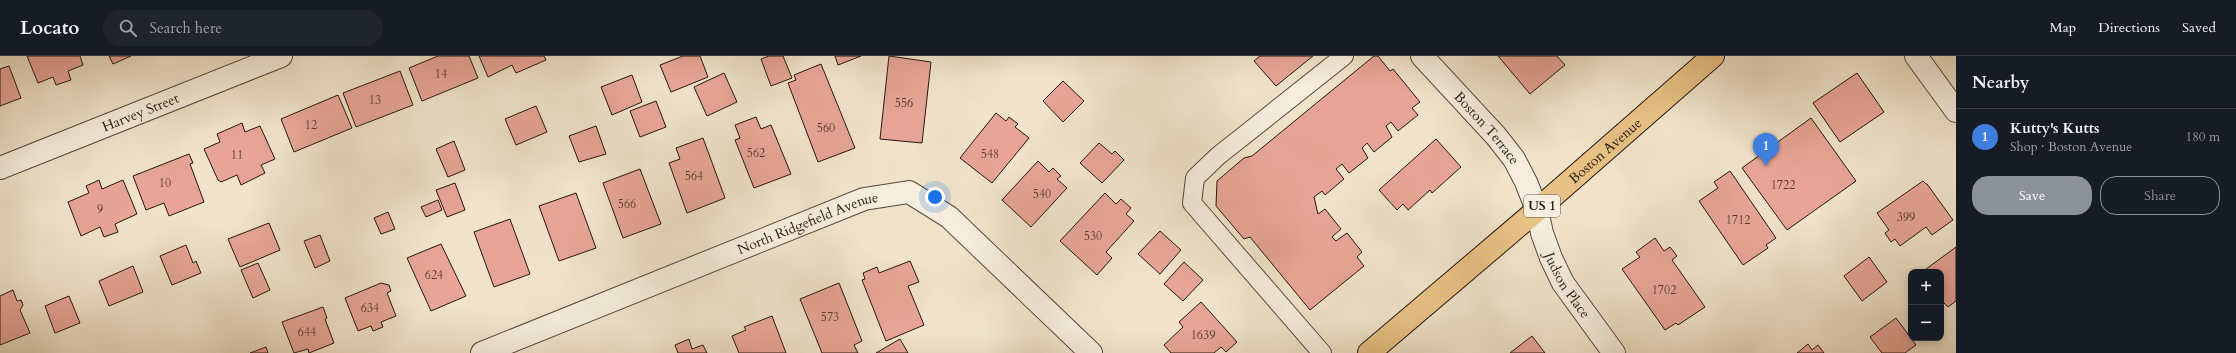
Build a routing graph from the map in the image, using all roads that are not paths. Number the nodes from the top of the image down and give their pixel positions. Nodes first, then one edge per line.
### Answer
1 (281, 56) edge
2 (1344, 56) edge
3 (1422, 56) edge
4 (1713, 56) edge
5 (1916, 56) edge
6 (1956, 111) edge
7 (0, 168) edge
8 (1537, 210) junction
9 (482, 353) edge
10 (1091, 353) edge
11 (1322, 353) edge
12 (1369, 353) edge
13 (1614, 353) edge

1 - 7 street, Harvey Street
2 - 11 lane
3 - 8 street, Boston Terrace
4 - 8 main road, Boston Avenue / US 1
5 - 6 street
8 - 12 main road, Boston Avenue / US 1
8 - 13 street, Judson Place
9 - 10 street, North Ridgefield Avenue

